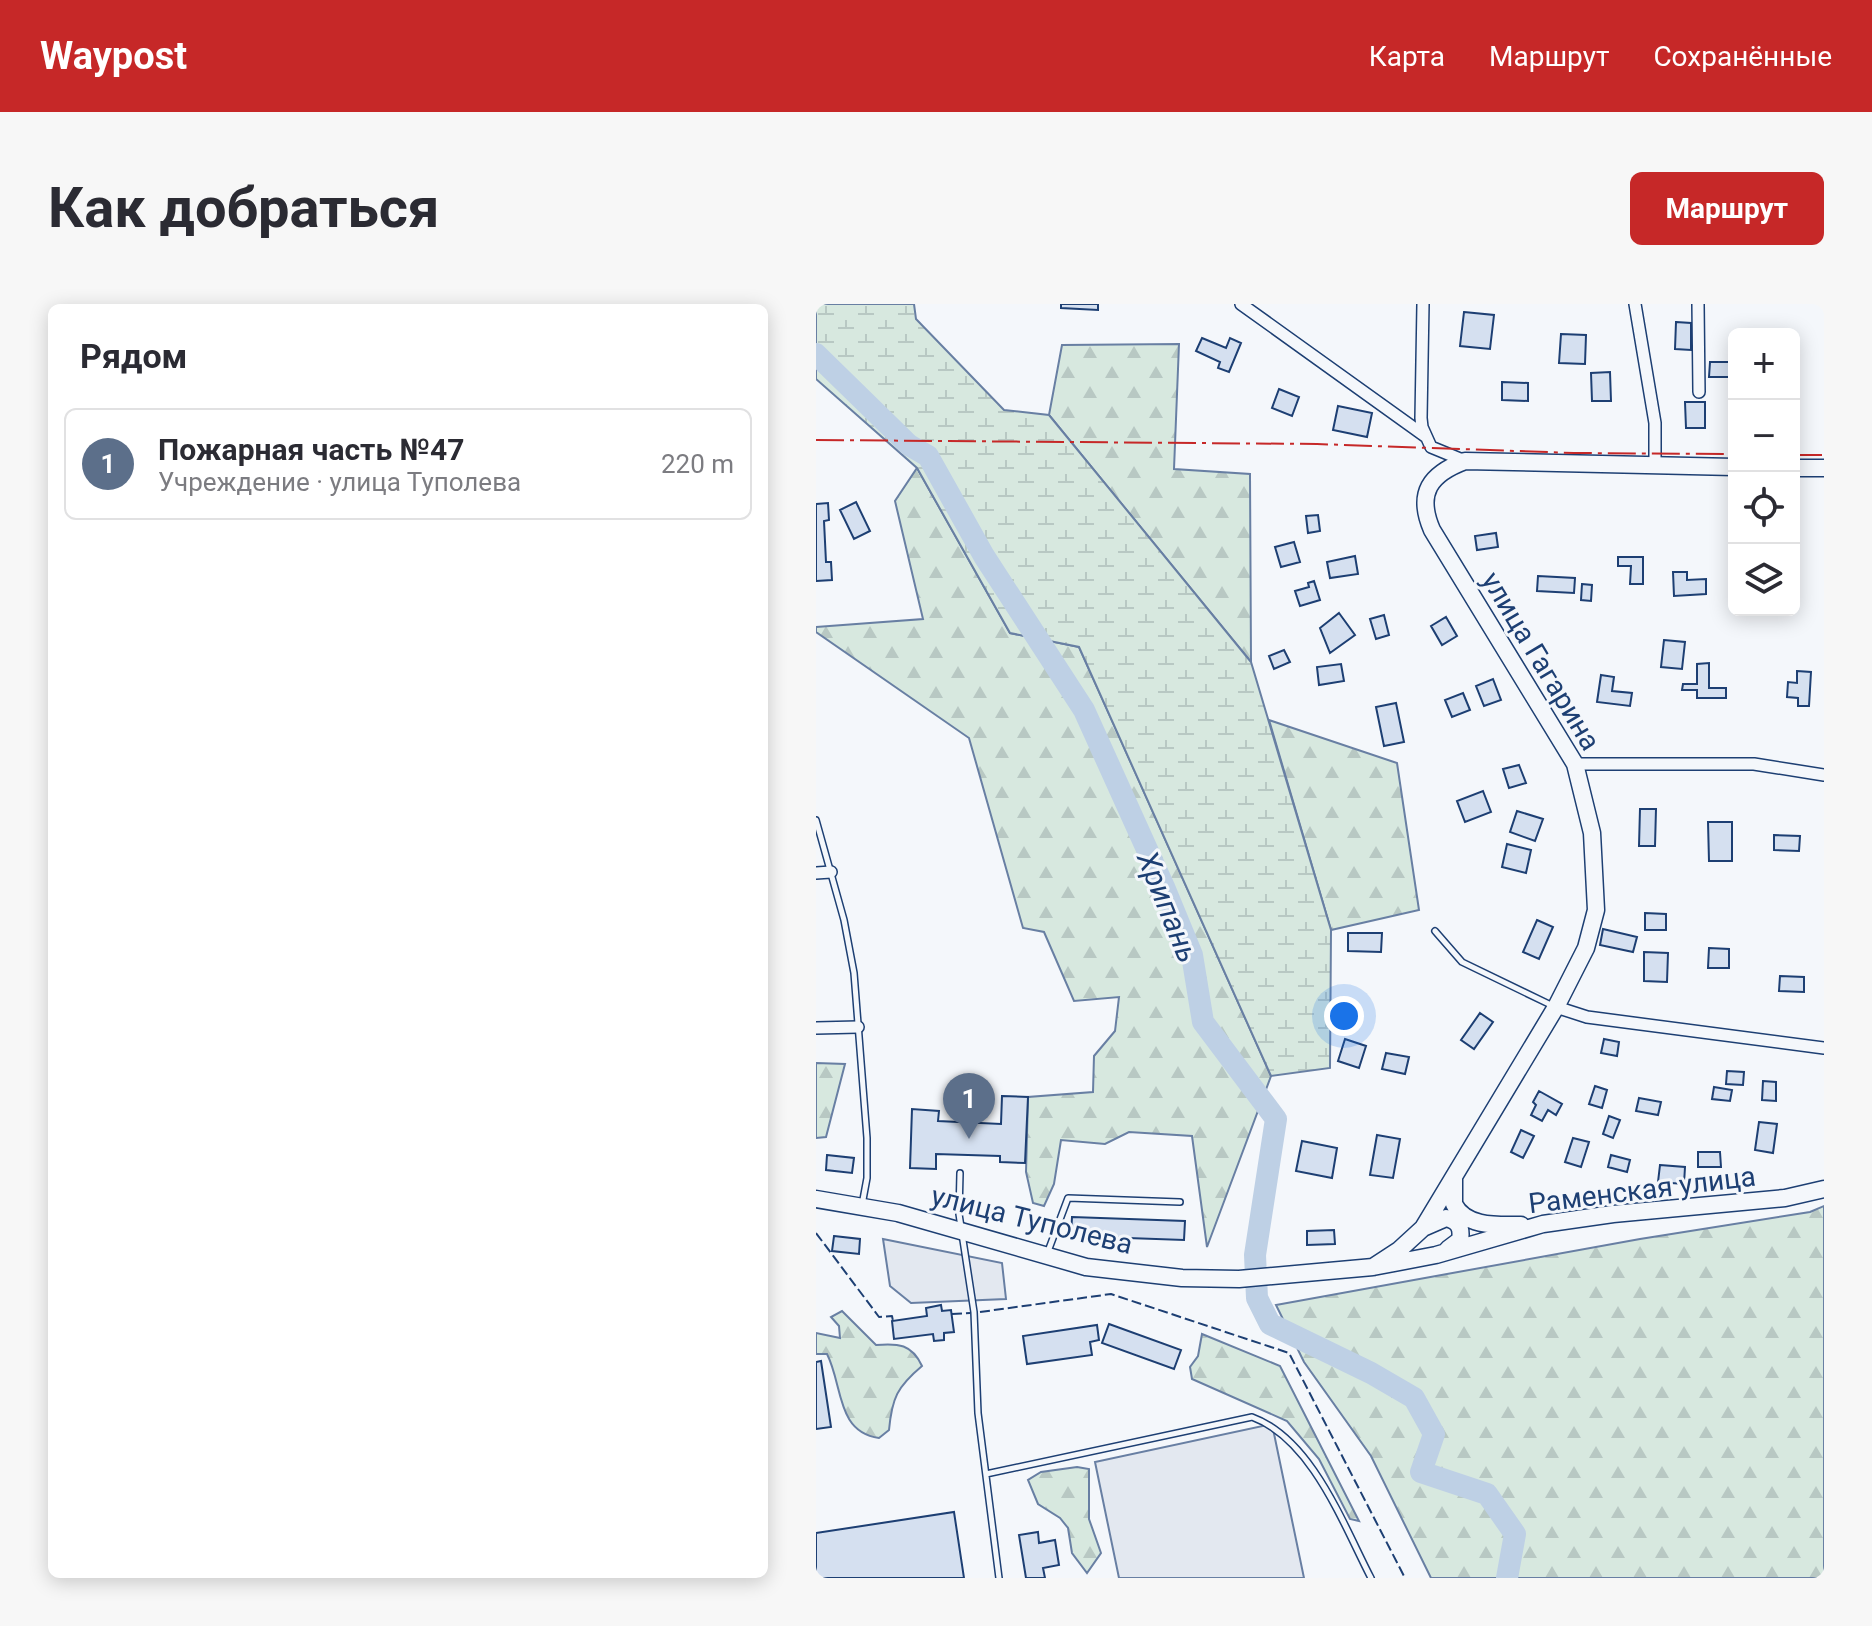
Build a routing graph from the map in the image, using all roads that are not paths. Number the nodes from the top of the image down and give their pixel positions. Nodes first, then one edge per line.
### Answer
1 (1241, 304) edge
2 (1423, 304) edge
3 (1635, 304) edge
4 (1698, 304) edge
5 (1699, 392) dead end
6 (1425, 436) junction
7 (1465, 461) junction
8 (1655, 467) junction
9 (1728, 467) edge
10 (1800, 468) edge
11 (1824, 468) edge
12 (1575, 764) junction
13 (1824, 775) edge
14 (816, 820) edge
15 (831, 872) junction
16 (816, 873) edge
17 (1435, 931) dead end
18 (1556, 1007) junction
19 (858, 1027) junction
20 (816, 1028) edge
21 (1824, 1048) edge
22 (960, 1173) dead end
23 (1454, 1177) junction
24 (1824, 1189) edge
25 (816, 1199) edge
26 (1180, 1202) dead end
27 (862, 1206) junction
28 (1543, 1224) junction
29 (1423, 1228) junction
30 (961, 1230) junction
31 (1047, 1255) junction
32 (1436, 1255) junction
33 (1373, 1267) junction
34 (1324, 1272) joint
35 (986, 1474) junction
36 (999, 1578) edge
37 (1371, 1578) edge

1 - 6 street
2 - 6 street
3 - 8 street
4 - 5 street
6 - 7 street
7 - 8 main road
7 - 12 main road, улица Гагарина
8 - 9 main road
10 - 11 main road
12 - 13 street
12 - 18 main road, улица Гагарина
14 - 15 lane
15 - 16 street
15 - 19 lane
17 - 18 lane
18 - 21 street
18 - 23 main road, улица Гагарина
19 - 20 street
19 - 27 lane
22 - 30 lane
23 - 28 main road
23 - 29 main road, улица Гагарина
24 - 28 main road, Раменская улица
25 - 27 main road, улица Туполева
26 - 31 lane
27 - 30 main road, улица Туполева
28 - 32 main road, Раменская улица
29 - 32 main road
29 - 33 main road, улица Гагарина
30 - 31 main road, улица Туполева
30 - 35 lane
31 - 34 main road, улица Туполева
32 - 33 main road, Раменская улица
33 - 34 main road, Раменская улица
35 - 36 lane
35 - 37 lane

